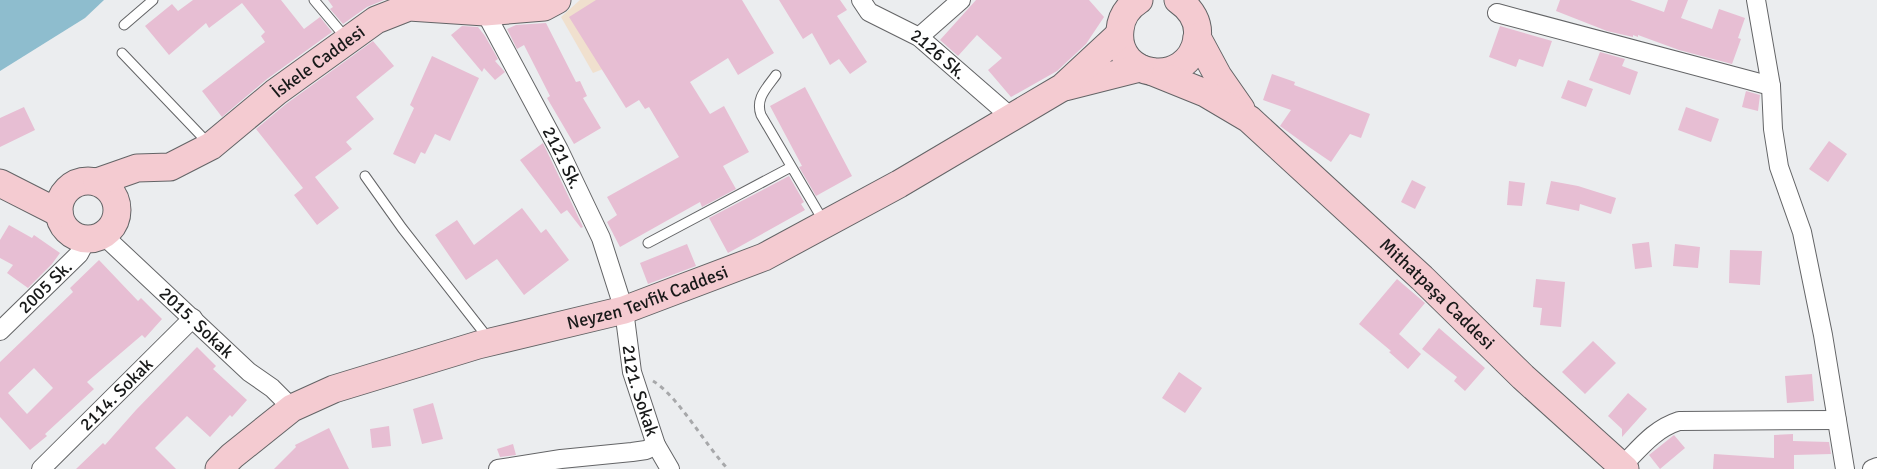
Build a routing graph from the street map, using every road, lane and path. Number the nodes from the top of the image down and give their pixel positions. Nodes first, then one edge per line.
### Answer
1 (153, 0) edge
2 (314, 0) edge
3 (557, 0) edge
4 (861, 0) edge
5 (961, 0) edge
6 (1756, 0) edge
7 (1128, 3) edge
8 (485, 12) junction
9 (1190, 13) edge
10 (1497, 13) dead end
11 (124, 25) dead end
12 (1119, 35) junction
13 (919, 37) junction
14 (348, 40) junction
15 (122, 53) dead end
16 (1146, 70) junction
17 (776, 75) dead end
18 (1771, 86) junction
19 (1064, 87) junction
20 (1011, 117) junction
21 (1249, 119) junction
22 (211, 146) junction
23 (791, 166) junction
24 (365, 176) dead end
25 (97, 182) junction
26 (0, 183) edge
27 (59, 213) junction
28 (825, 224) junction
29 (95, 237) junction
30 (648, 243) dead end
31 (624, 310) junction
32 (193, 318) junction
33 (0, 331) edge
34 (491, 342) junction
35 (632, 372) junction
36 (292, 408) junction
37 (1837, 420) junction
38 (656, 446) junction
39 (1624, 467) edge
40 (1877, 467) edge
41 (41, 469) edge
42 (219, 469) edge
43 (498, 469) edge
44 (670, 469) edge
45 (728, 469) edge
46 (1845, 469) edge
47 (1872, 469) edge

1 - 11 lane
2 - 14 lane
3 - 8 street, İskele Caddesi
4 - 13 street, 2126 Sk.
5 - 13 street
6 - 18 street
7 - 12 street
8 - 14 street, İskele Caddesi
8 - 31 street, 2121 Sk.
9 - 16 street
9 - 21 street
10 - 18 street
12 - 16 street
12 - 19 street
13 - 20 street, 2126 Sk.
14 - 22 street, İskele Caddesi
15 - 22 lane
16 - 19 street
16 - 21 street
17 - 23 lane
18 - 37 street
19 - 20 street, Neyzen Tevfik Caddesi
20 - 28 street, Neyzen Tevfik Caddesi
21 - 39 street, Mithatpaşa Caddesi
22 - 25 street, İskele Caddesi
23 - 28 lane
23 - 30 lane
24 - 34 lane
25 - 27 street
25 - 29 street
26 - 27 street
27 - 29 street
28 - 31 street, Neyzen Tevfik Caddesi
29 - 32 street, 2015. Sokak
29 - 33 street, 2005 Sk.
31 - 34 street, Neyzen Tevfik Caddesi
31 - 35 street, 2121. Sokak
32 - 36 street, 2015. Sokak
32 - 41 street, 2114. Sokak
34 - 36 street, Neyzen Tevfik Caddesi
35 - 38 street, 2121. Sokak
35 - 45 path
36 - 42 street, Neyzen Tevfik Caddesi
37 - 39 street
37 - 46 street
38 - 43 street
38 - 44 street, 2121. Sokak
40 - 47 street

